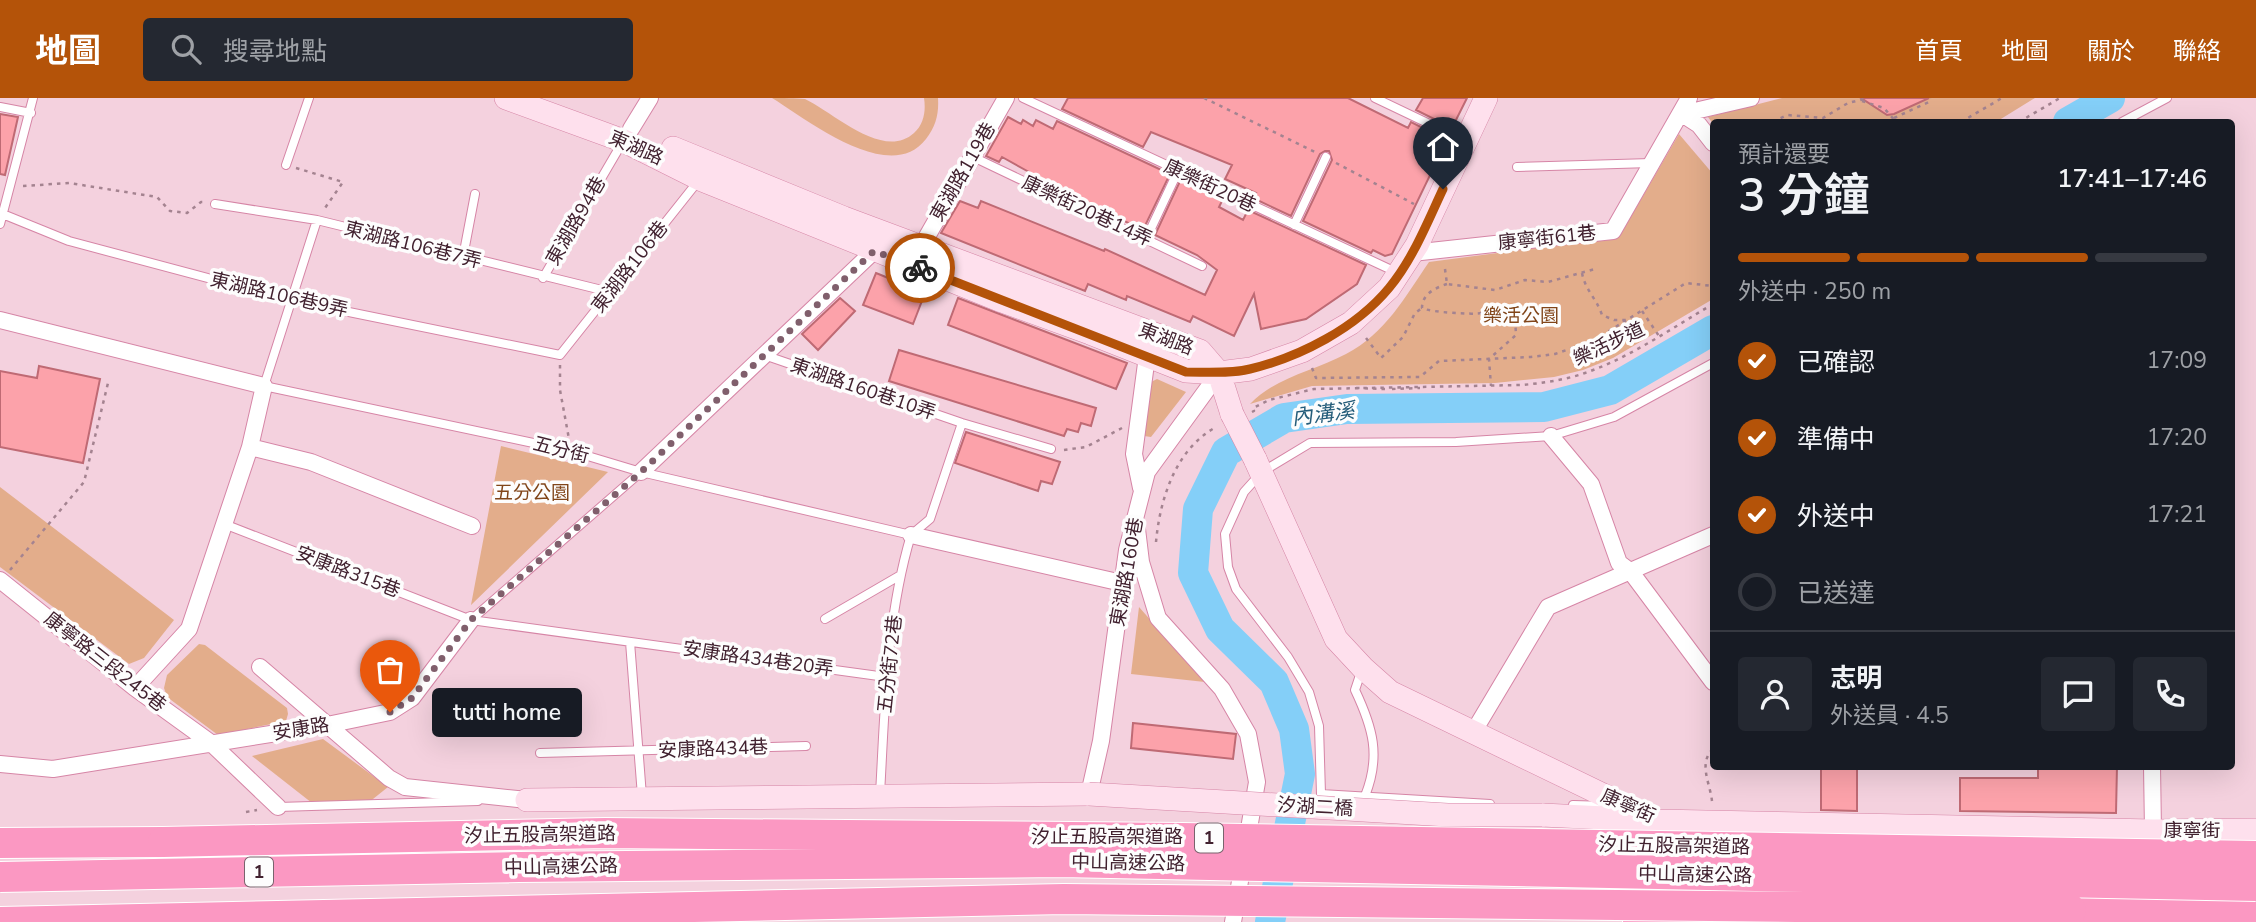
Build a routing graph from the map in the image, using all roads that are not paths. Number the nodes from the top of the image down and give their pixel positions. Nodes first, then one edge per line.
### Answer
1 (33, 98) edge
2 (309, 98) edge
3 (506, 98) edge
4 (547, 98) edge
5 (650, 98) edge
6 (1006, 98) edge
7 (1023, 98) edge
8 (1375, 98) edge
9 (1486, 98) edge
10 (1689, 98) edge
11 (1751, 98) edge
12 (2167, 98) edge
13 (0, 107) edge
14 (31, 113) junction
15 (1682, 114) junction
16 (2128, 119) edge
17 (627, 135) junction
18 (1710, 139) edge
19 (1466, 141) junction
20 (971, 156) junction
21 (1326, 157) dead end
22 (1653, 163) junction
23 (286, 165) road end
24 (1517, 167) dead end
25 (1178, 171) junction
26 (700, 179) junction
27 (475, 194) dead end
28 (215, 204) road end
29 (2, 213) edge
30 (317, 220) junction
31 (0, 224) edge
32 (1294, 225) junction
33 (1146, 239) junction
34 (921, 247) junction
35 (874, 251) junction
36 (1412, 253) junction
37 (463, 257) junction
38 (1202, 266) dead end
39 (1398, 274) junction
40 (543, 278) junction
41 (610, 292) junction
42 (290, 300) junction
43 (0, 320) edge
44 (560, 355) joint
45 (764, 355) junction
46 (1147, 356) junction
47 (1710, 365) edge
48 (1219, 373) junction
49 (264, 386) junction
50 (962, 423) junction
51 (1551, 436) junction
52 (250, 447) junction
53 (1051, 449) road end
54 (1258, 466) junction
55 (641, 472) junction
56 (1141, 491) junction
57 (1136, 523) junction
58 (225, 524) junction
59 (472, 526) dead end
60 (911, 535) junction
61 (1710, 536) edge
62 (1631, 572) junction
63 (899, 576) junction
64 (1122, 583) junction
65 (2, 584) edge
66 (825, 619) dead end
67 (471, 620) junction
68 (630, 642) junction
69 (260, 667) dead end
70 (1363, 668) junction
71 (886, 677) junction
72 (1710, 678) edge
73 (135, 688) junction
74 (327, 725) junction
75 (1474, 732) junction
76 (211, 743) junction
77 (806, 746) dead end
78 (639, 751) junction
79 (540, 753) dead end
80 (0, 764) edge
81 (2152, 770) edge
82 (880, 794) junction
83 (1089, 794) junction
84 (1365, 796) junction
85 (642, 798) junction
86 (527, 800) junction
87 (1500, 804) dead end
88 (1570, 805) dead end
89 (1626, 806) junction
90 (278, 807) joint
91 (1251, 809) junction
92 (1657, 821) junction
93 (2256, 830) edge
94 (2153, 831) junction
95 (0, 843) edge
96 (2256, 856) edge
97 (0, 877) edge
98 (2256, 886) edge
99 (2071, 910) junction
100 (2256, 913) edge
101 (0, 922) edge
102 (1233, 922) edge
103 (1638, 922) edge

1 - 14 lane
2 - 23 lane
3 - 17 street, 東湖路
4 - 17 street, 東湖路
5 - 17 street
6 - 20 street, 東湖路119巷
7 - 25 lane, 康樂街20巷
8 - 19 lane
9 - 19 street
10 - 15 street, 康寧街61巷
11 - 15 street
12 - 16 lane
13 - 14 lane
14 - 29 lane
15 - 18 street
15 - 22 street, 康寧街61巷
17 - 26 street, 東湖路
17 - 34 street, 東湖路
17 - 40 lane, 東湖路94巷
19 - 36 street
20 - 33 lane, 康樂街20巷14弄
20 - 34 street, 東湖路119巷
21 - 32 lane
22 - 24 lane
22 - 36 street, 康寧街61巷
25 - 32 lane, 康樂街20巷
25 - 33 lane
26 - 35 street, 東湖路
26 - 41 lane, 東湖路106巷
27 - 37 lane
28 - 30 lane, 東湖路106巷7弄
29 - 31 lane
29 - 42 lane, 東湖路106巷9弄
30 - 37 lane, 東湖路106巷7弄
30 - 42 lane
32 - 39 lane, 康樂街20巷
33 - 38 lane, 康樂街20巷14弄
34 - 35 street
34 - 48 street, 東湖路
35 - 45 street, 安康路
35 - 46 street, 東湖路
36 - 39 street
37 - 40 lane, 東湖路106巷7弄
39 - 48 street
40 - 41 lane, 東湖路106巷7弄
41 - 44 lane, 東湖路106巷
42 - 44 lane, 東湖路106巷9弄
42 - 49 lane
43 - 49 street, 五分街
45 - 50 lane, 東湖路160巷10弄
45 - 55 street, 安康路
46 - 48 street, 東湖路
46 - 56 street
47 - 51 lane
48 - 54 street, 康寧街, bridge
48 - 56 street, 東湖路160巷
49 - 52 street
49 - 55 lane, 五分街
50 - 53 lane, 東湖路160巷10弄
50 - 60 lane, 東湖路160巷10弄
51 - 54 lane
51 - 62 street
52 - 58 street
52 - 59 street
54 - 70 street, 康寧街
54 - 84 lane
55 - 60 lane, 五分街
55 - 67 lane, 安康路
56 - 57 street, 東湖路160巷
57 - 64 street, 東湖路160巷
57 - 91 street
58 - 67 lane, 安康路315巷
58 - 73 street
60 - 63 lane, 五分街72巷
60 - 64 street, 五分街
61 - 62 street
62 - 72 street
62 - 75 street
63 - 66 lane
63 - 71 lane, 五分街72巷
64 - 83 street, 東湖路160巷
65 - 73 street, 康寧路三段245巷
67 - 68 lane
67 - 74 street, 安康路
68 - 71 lane, 安康路434巷20弄
68 - 78 lane, 安康路434巷
69 - 74 street
70 - 75 street, 康寧街
70 - 84 lane
71 - 82 lane, 五分街72巷
73 - 76 street, 康寧路三段245巷
74 - 76 street, 安康路
74 - 86 street
75 - 89 street, 康寧街
76 - 80 street, 安康路
76 - 90 street, 康寧路三段245巷
77 - 78 lane, 安康路434巷
78 - 79 lane
78 - 85 lane
81 - 94 street
82 - 83 street, 汐湖二橋
82 - 85 street, 汐湖二橋
83 - 91 lane
83 - 92 street, 汐湖二橋, bridge
84 - 87 lane
85 - 86 street, 汐湖二橋
86 - 90 lane
88 - 89 lane
89 - 92 street, 康寧街
91 - 102 street
92 - 94 street, 康寧街
93 - 94 street, 康寧街
95 - 96 highway, 汐止五股高架道路 / 1, bridge
97 - 98 highway, 中山高速公路 / 1, bridge
99 - 100 highway, 中山高速公路
99 - 101 highway, 中山高速公路, bridge
99 - 103 highway, bridge

